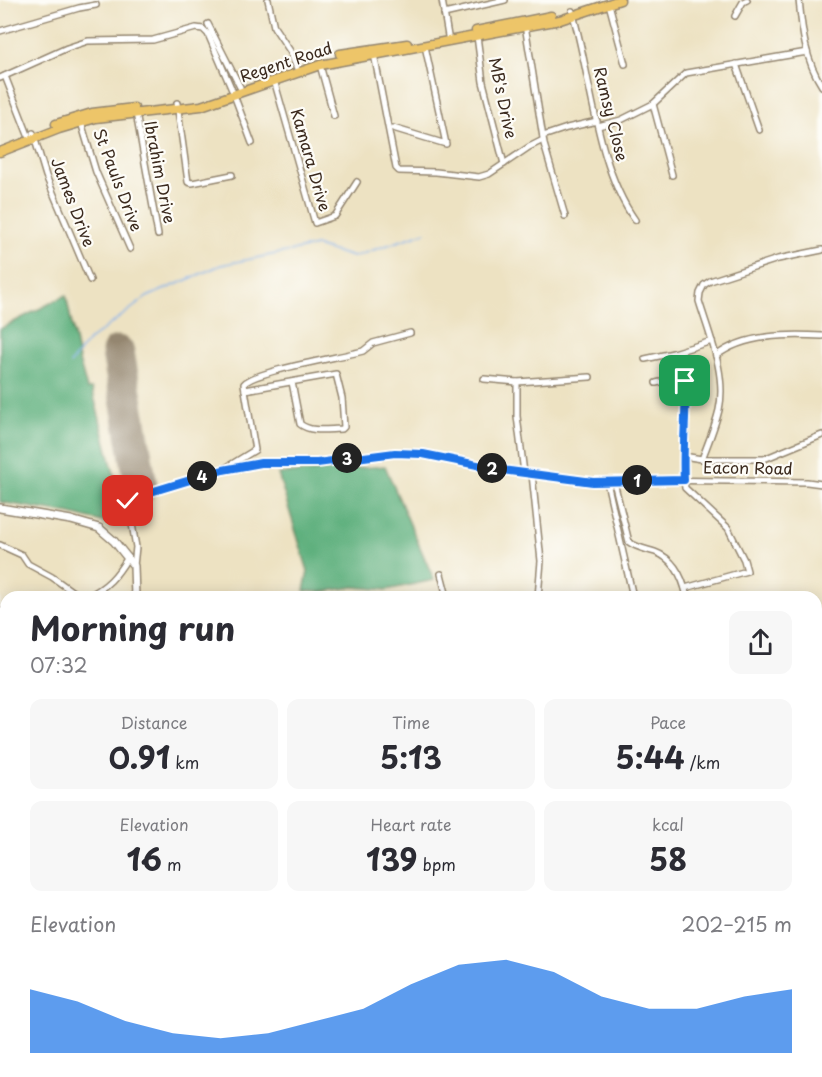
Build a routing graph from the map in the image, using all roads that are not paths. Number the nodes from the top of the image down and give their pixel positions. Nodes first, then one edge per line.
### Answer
1 (268, 0) edge
2 (442, 0) edge
3 (505, 0) edge
4 (620, 0) edge
5 (747, 0) edge
6 (799, 0) edge
7 (606, 2) edge
8 (96, 5) dead end
9 (444, 14) junction
10 (573, 14) junction
11 (735, 16) dead end
12 (208, 24) dead end
13 (525, 24) junction
14 (0, 31) edge
15 (477, 36) junction
16 (449, 39) junction
17 (424, 46) junction
18 (807, 52) junction
19 (374, 54) junction
20 (344, 56) junction
21 (625, 63) dead end
22 (320, 64) junction
23 (736, 64) junction
24 (297, 68) junction
25 (2, 77) edge
26 (274, 80) junction
27 (822, 86) edge
28 (236, 90) junction
29 (653, 104) junction
30 (177, 106) junction
31 (135, 113) junction
32 (334, 116) dead end
33 (81, 122) junction
34 (598, 124) junction
35 (393, 128) dead end
36 (759, 130) dead end
37 (31, 137) junction
38 (543, 138) junction
39 (252, 143) dead end
40 (0, 146) edge
41 (0, 152) edge
42 (504, 164) junction
43 (672, 174) dead end
44 (232, 176) dead end
45 (357, 182) dead end
46 (565, 216) dead end
47 (635, 220) dead end
48 (158, 235) dead end
49 (130, 249) dead end
50 (822, 250) edge
51 (90, 280) dead end
52 (410, 333) dead end
53 (822, 336) edge
54 (712, 341) junction
55 (716, 356) junction
56 (645, 359) dead end
57 (590, 377) dead end
58 (484, 379) dead end
59 (292, 382) junction
60 (516, 382) junction
61 (656, 383) dead end
62 (244, 390) junction
63 (822, 435) edge
64 (683, 456) junction
65 (702, 459) junction
66 (223, 470) junction
67 (524, 473) junction
68 (532, 474) junction
69 (684, 480) junction
70 (610, 482) junction
71 (822, 484) edge
72 (0, 508) edge
73 (0, 545) edge
74 (128, 557) junction
75 (134, 566) junction
76 (441, 574) dead end
77 (685, 588) junction
78 (72, 591) edge
79 (98, 591) edge
80 (135, 591) edge
81 (445, 591) edge
82 (538, 591) edge
83 (632, 591) edge
84 (686, 591) edge

1 - 24 street
2 - 9 street
3 - 9 street
4 - 7 main road, Regent Road
5 - 11 street
6 - 18 street
7 - 10 main road, Regent Road
7 - 21 street
8 - 14 street
9 - 16 street
10 - 13 main road, Regent Road
10 - 34 street, Ramsy Close
12 - 28 street
13 - 15 main road, Regent Road
13 - 16 main road, Regent Road
13 - 38 street
15 - 16 main road, Regent Road
15 - 42 street, MB's Drive
16 - 17 main road, Regent Road
16 - 20 main road, Regent Road
17 - 19 main road, Regent Road
17 - 35 street
18 - 23 street
18 - 27 street
19 - 20 main road, Regent Road
19 - 42 street
20 - 22 main road, Regent Road
20 - 24 main road, Regent Road
22 - 24 main road, Regent Road
22 - 32 street
23 - 29 street
23 - 36 street
24 - 26 main road, Regent Road
24 - 28 main road, Regent Road
25 - 28 street
25 - 37 street, James Drive
26 - 28 main road, Regent Road
26 - 45 street, Kamara Drive
28 - 30 main road, Regent Road
28 - 39 street
29 - 34 street
29 - 43 street
30 - 31 main road, Regent Road
30 - 37 main road, Regent Road
30 - 44 street
31 - 33 main road, Regent Road
31 - 48 street, Ibrahim Drive
33 - 37 main road, Regent Road
33 - 49 street, St Pauls Drive
34 - 38 street
34 - 47 street, Ramsy Close
37 - 40 main road, Regent Road
37 - 41 main road, Regent Road
37 - 51 street, James Drive
38 - 42 street
38 - 46 street
50 - 54 street
52 - 62 street
53 - 55 street
54 - 55 street
54 - 56 street
55 - 65 street
57 - 60 street
58 - 60 street
59 - 59 street
59 - 62 street
60 - 67 street
61 - 64 street
62 - 66 street
63 - 65 street
64 - 65 street
64 - 69 street
66 - 67 street, Eacon Road
66 - 75 street, Eacon Road
67 - 68 street, Eacon Road
68 - 70 street, Eacon Road
68 - 82 street
69 - 70 street, Eacon Road
69 - 71 street, Eacon Road
69 - 77 street
70 - 77 street
70 - 83 street
72 - 74 street
73 - 78 street
74 - 75 street
74 - 79 street
75 - 80 street
76 - 81 street
77 - 84 street

